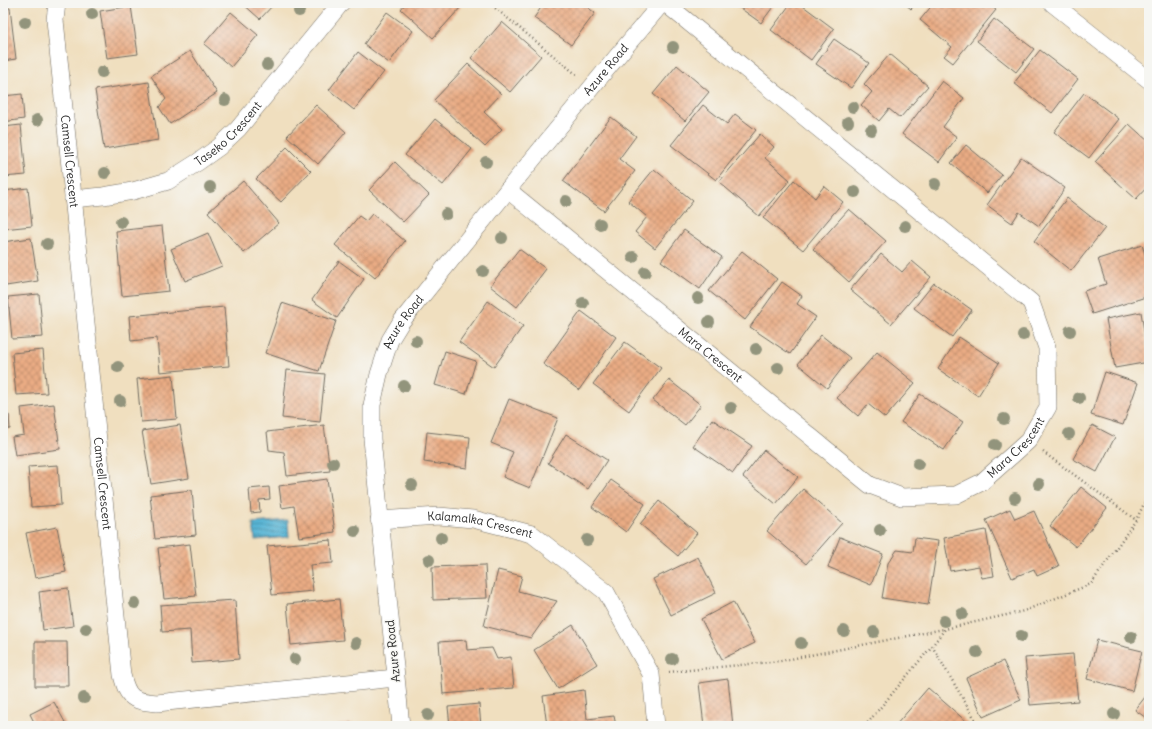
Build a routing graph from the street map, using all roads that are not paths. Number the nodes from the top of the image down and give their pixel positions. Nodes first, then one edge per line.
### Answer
1 (56, 3) edge
2 (342, 3) edge
3 (663, 3) edge
4 (1052, 3) edge
5 (1149, 80) edge
6 (508, 190) junction
7 (73, 199) junction
8 (379, 520) junction
9 (395, 678) junction
10 (401, 726) edge
11 (656, 726) edge

1 - 7 street, Camsell Crescent
2 - 7 street, Taseko Crescent
3 - 6 street, Azure Road
3 - 6 street, Mara Crescent
4 - 5 street
6 - 8 street, Azure Road
7 - 9 street, Camsell Crescent
8 - 9 street, Azure Road
8 - 11 street, Kalamalka Crescent
9 - 10 street, Azure Road

